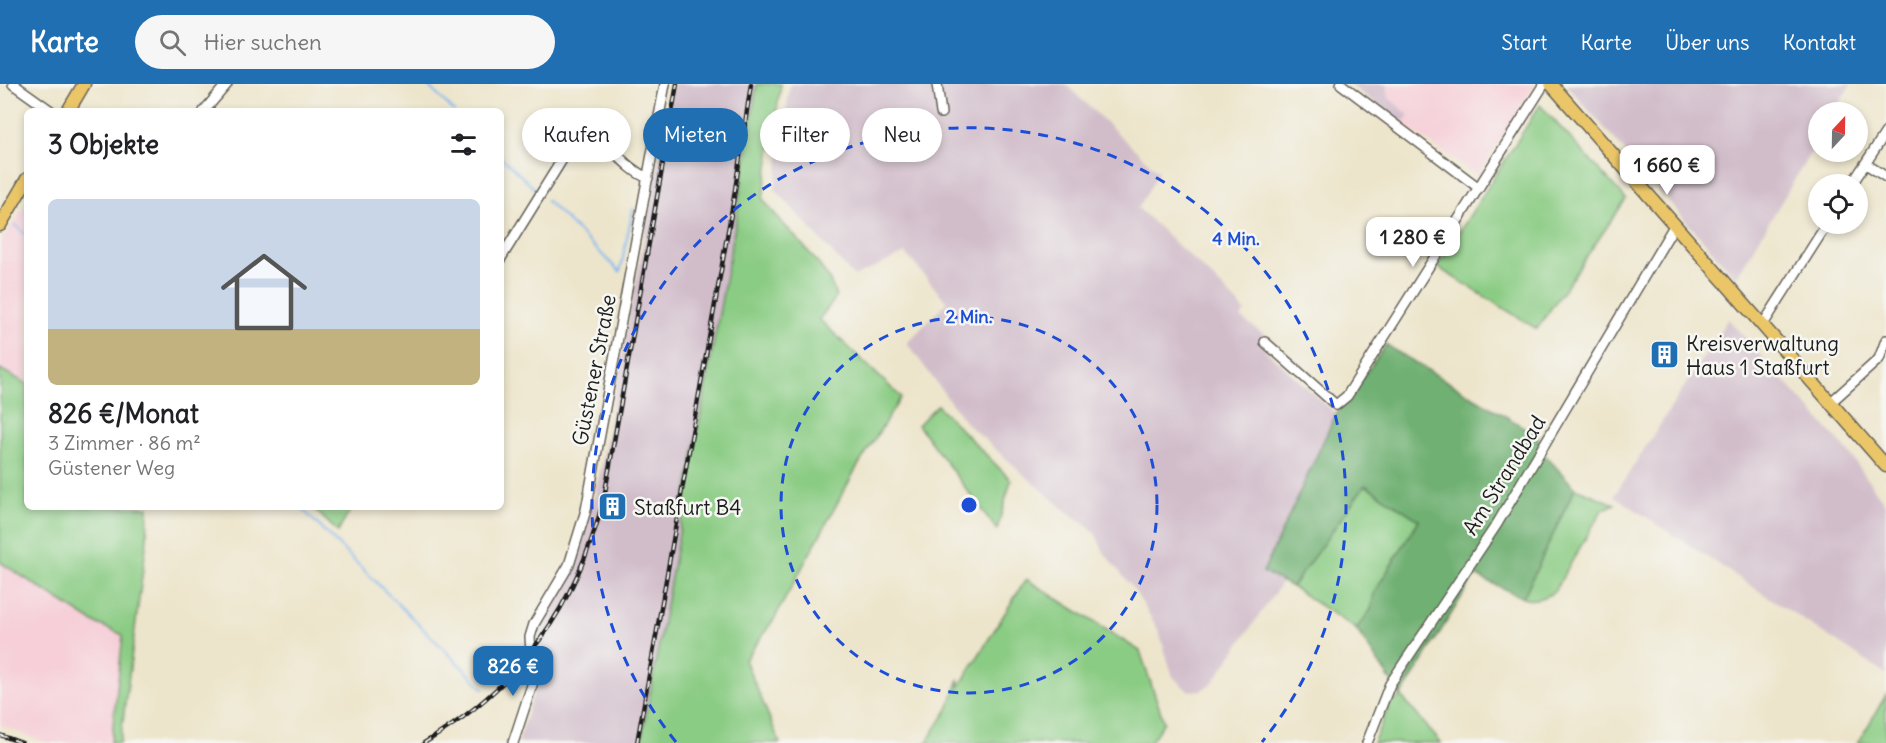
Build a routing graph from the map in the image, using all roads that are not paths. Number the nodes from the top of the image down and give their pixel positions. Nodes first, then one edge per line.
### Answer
1 (13, 84) edge
2 (84, 84) edge
3 (227, 84) edge
4 (664, 84) edge
5 (937, 84) edge
6 (1341, 84) edge
7 (1544, 84) edge
8 (1551, 84) edge
9 (47, 108) edge
10 (70, 108) edge
11 (207, 108) edge
12 (940, 108) edge
13 (1886, 132) edge
14 (1866, 164) junction
15 (1859, 174) edge
16 (1886, 177) edge
17 (648, 178) junction
18 (24, 184) edge
19 (1479, 188) junction
20 (0, 225) edge
21 (1674, 226) junction
22 (1821, 234) edge
23 (504, 253) edge
24 (1762, 326) junction
25 (1886, 340) edge
26 (1265, 342) dead end
27 (1830, 403) junction
28 (1886, 466) edge
29 (513, 743) edge
30 (1367, 743) edge

1 - 9 street
2 - 10 main road
3 - 11 street
4 - 17 street, Güstener Straße
5 - 12 street
6 - 19 street
7 - 19 street
8 - 21 main road
13 - 14 street
14 - 15 street
14 - 16 street
17 - 23 street
17 - 29 street, Güstener Straße
18 - 20 main road
19 - 26 street
21 - 24 main road
21 - 30 street, Am Strandbad
22 - 24 street
24 - 27 main road
25 - 27 street
27 - 28 main road

